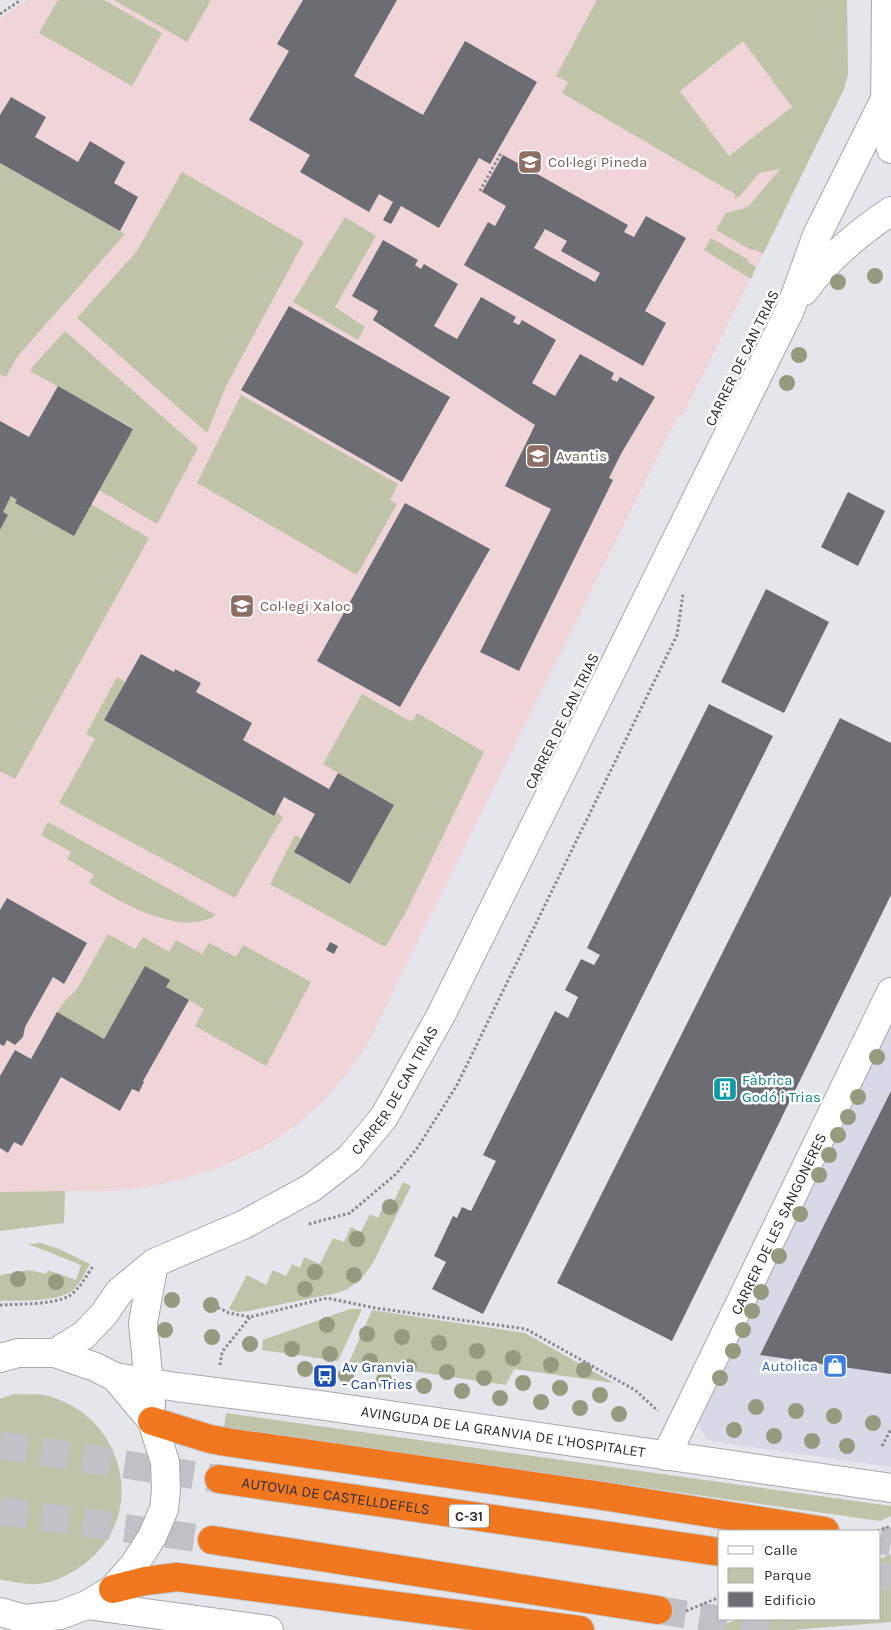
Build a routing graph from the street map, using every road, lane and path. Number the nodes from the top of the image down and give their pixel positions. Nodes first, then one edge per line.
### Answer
1 (21, 0) edge
2 (886, 0) edge
3 (0, 14) edge
4 (885, 98) junction
5 (891, 149) edge
6 (501, 153) dead end
7 (480, 191) dead end
8 (891, 211) edge
9 (790, 310) junction
10 (891, 992) edge
11 (154, 1263) junction
12 (93, 1266) dead end
13 (209, 1302) dead end
14 (0, 1305) edge
15 (250, 1317) junction
16 (55, 1353) junction
17 (0, 1358) edge
18 (220, 1366) dead end
19 (115, 1377) junction
20 (149, 1382) junction
21 (664, 1416) dead end
22 (152, 1421) junction
23 (891, 1428) edge
24 (882, 1446) dead end
25 (666, 1456) junction
26 (219, 1479) tunnel mouth
27 (891, 1488) edge
28 (819, 1530) edge
29 (212, 1540) tunnel mouth
30 (718, 1552) edge
31 (113, 1589) junction
32 (658, 1610) tunnel mouth
33 (0, 1612) edge
34 (68, 1616) edge
35 (269, 1630) edge
36 (580, 1630) edge

1 - 3 path
2 - 4 street
4 - 5 street
4 - 9 street, CARRER DE CAN TRIAS
6 - 7 path
8 - 9 street, CARRER DE CAN TRIAS
9 - 11 street, CARRER DE CAN TRIAS
10 - 25 street, CARRER DE LES SANGONERES
11 - 16 street, CARRER DE CAN TRIAS
11 - 20 street
12 - 14 path
13 - 15 path
15 - 18 path
15 - 21 path
16 - 17 street
16 - 19 street
19 - 20 street, AVINGUDA DE LA GRANVIA DE L'HOSPITALET
19 - 22 street
20 - 22 street
20 - 25 street, AVINGUDA DE LA GRANVIA DE L'HOSPITALET
22 - 28 highway
22 - 31 street
23 - 24 path
25 - 27 street, AVINGUDA DE LA GRANVIA DE L'HOSPITALET
26 - 30 highway, AUTOVIA DE CASTELLDEFELS / C-31
29 - 32 highway
31 - 34 street
31 - 36 highway
33 - 34 street
34 - 35 street

